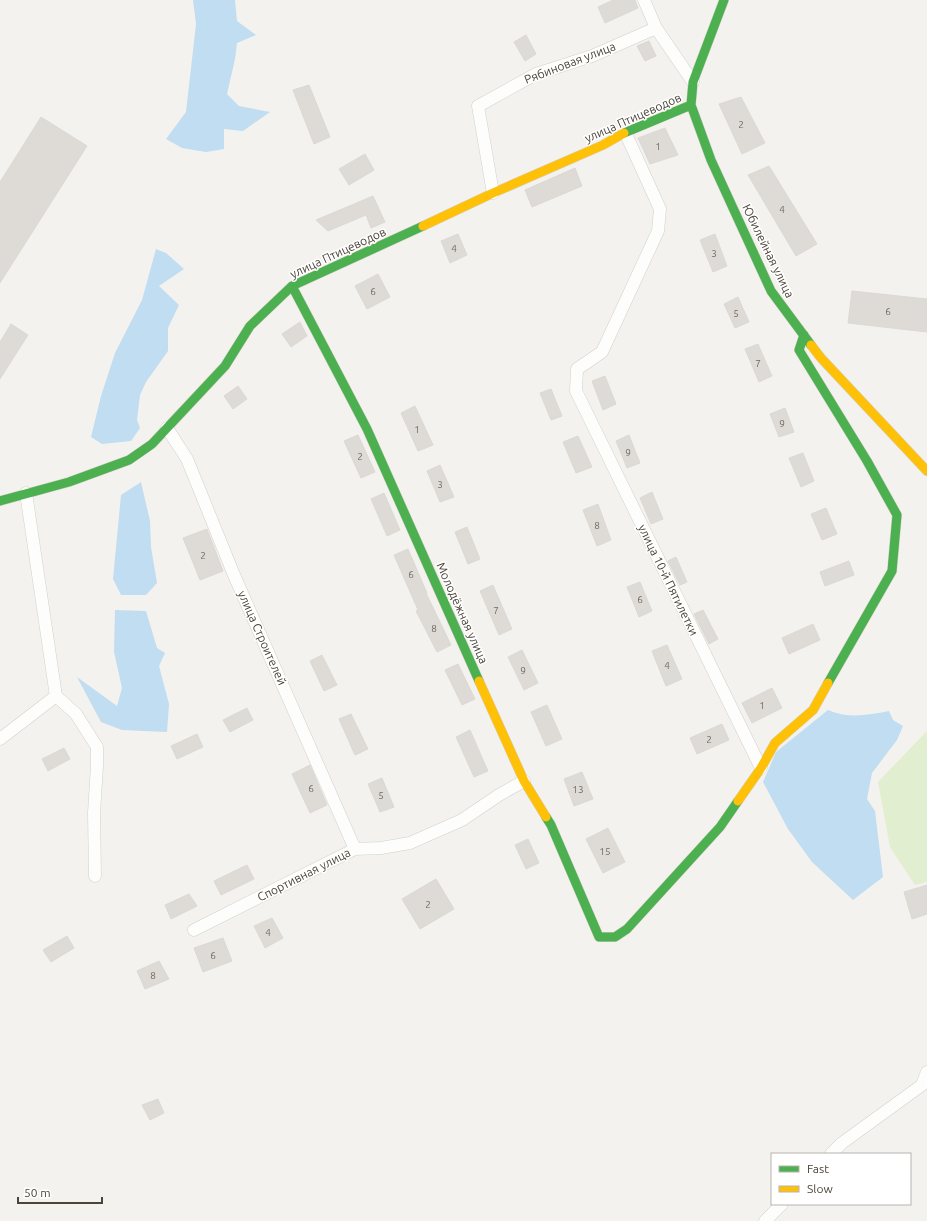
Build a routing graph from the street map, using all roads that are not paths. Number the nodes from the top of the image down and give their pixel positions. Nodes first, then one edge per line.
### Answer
1 (644, 0) edge
2 (724, 0) edge
3 (656, 28) junction
4 (693, 82) junction
5 (691, 105) junction
6 (625, 132) junction
7 (493, 193) junction
8 (292, 286) junction
9 (804, 335) junction
10 (167, 428) junction
11 (927, 471) edge
12 (26, 493) junction
13 (0, 501) edge
14 (56, 696) junction
15 (0, 739) edge
16 (761, 768) junction
17 (524, 781) junction
18 (355, 849) junction
19 (95, 876) dead end
20 (194, 930) dead end
21 (927, 1072) edge
22 (832, 1153) edge
23 (781, 1205) edge
24 (765, 1221) edge

1 - 3 street
2 - 4 street, Юбилейная улица
3 - 4 street
3 - 7 street, Рябиновая улица
4 - 5 street, Юбилейная улица
5 - 6 street, улица Птицеводов
5 - 9 street, Юбилейная улица
6 - 7 street, улица Птицеводов
6 - 16 street, улица 10-й Пятилетки
7 - 8 street, улица Птицеводов
8 - 10 street, улица Птицеводов
8 - 17 street, Молодёжная улица
9 - 11 street, Юбилейная улица
9 - 16 street
10 - 12 street, улица Птицеводов
10 - 18 street, улица Строителей
12 - 13 street, улица Птицеводов
12 - 14 street
14 - 15 street
14 - 19 street
16 - 17 street, Молодёжная улица
17 - 18 street, Спортивная улица
18 - 20 street, Спортивная улица
21 - 22 street
23 - 24 street

